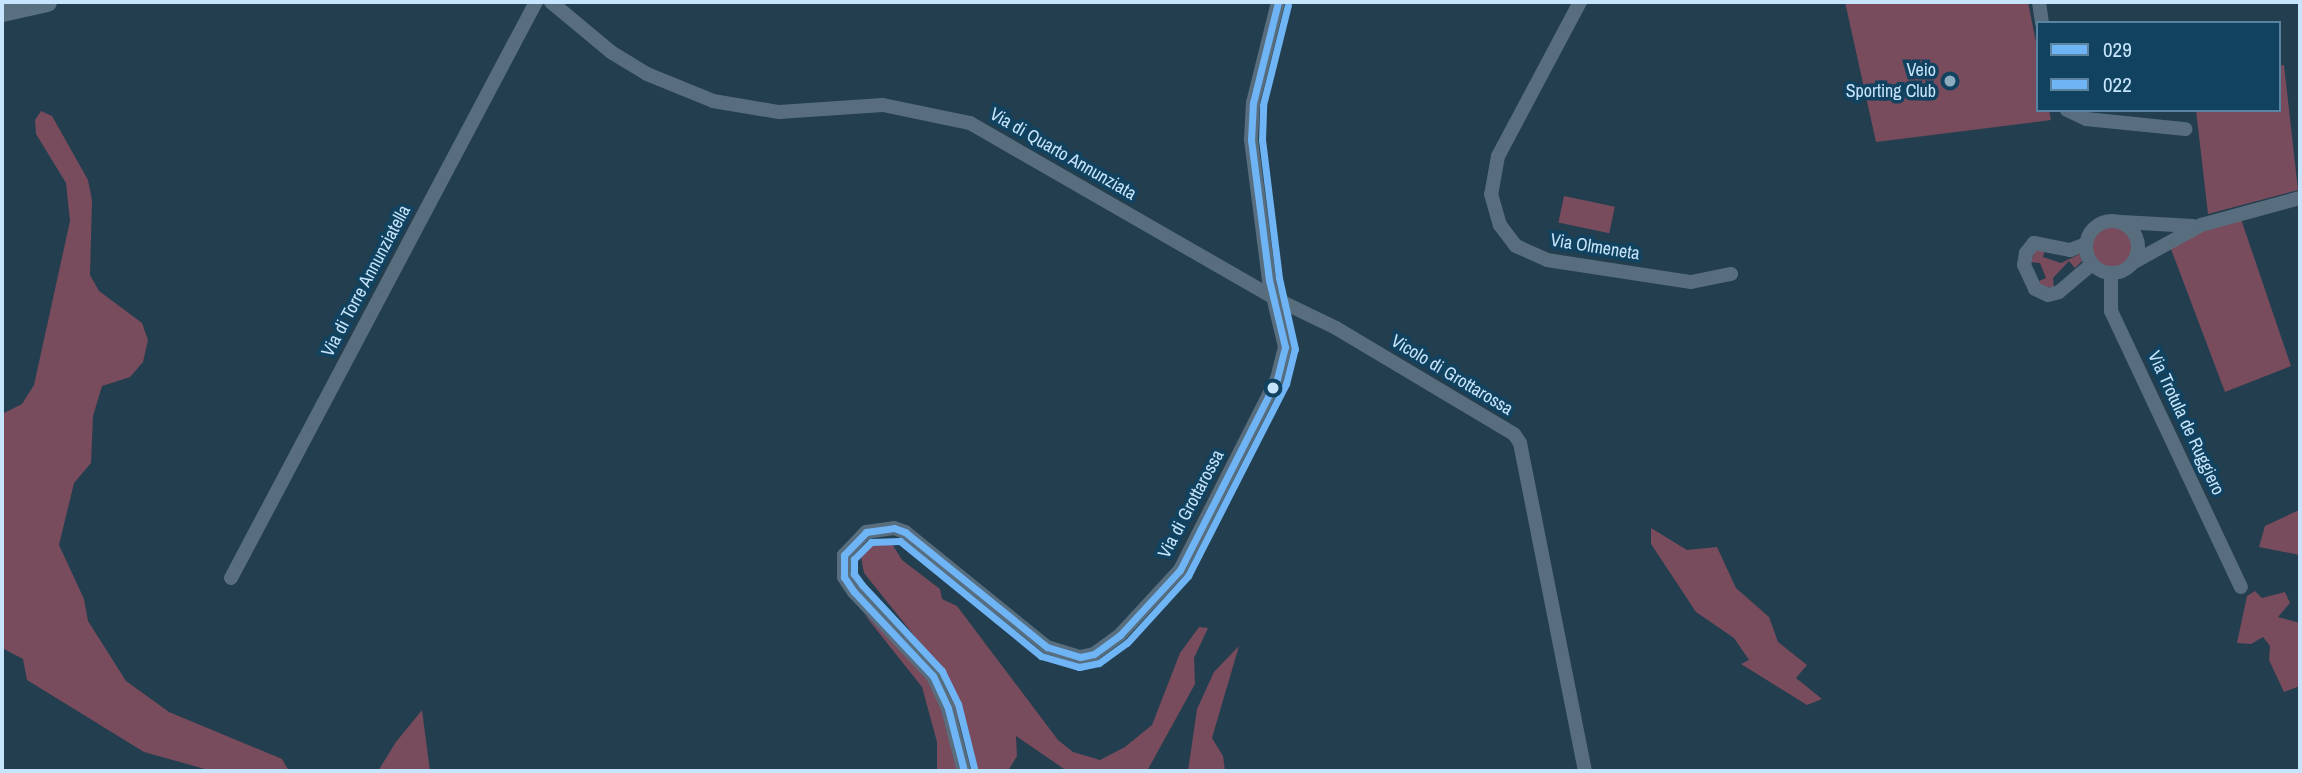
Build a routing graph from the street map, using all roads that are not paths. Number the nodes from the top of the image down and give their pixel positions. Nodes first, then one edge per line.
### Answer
1 (47, 2) edge
2 (536, 2) edge
3 (551, 2) edge
4 (1278, 2) edge
5 (1580, 2) edge
6 (2039, 2) edge
7 (2, 12) edge
8 (2042, 21) edge
9 (2071, 112) edge
10 (2185, 129) dead end
11 (2300, 198) edge
12 (2118, 222) junction
13 (2201, 225) junction
14 (2086, 244) junction
15 (2134, 262) junction
16 (2092, 264) junction
17 (1731, 274) dead end
18 (2111, 274) junction
19 (1274, 298) junction
20 (230, 578) dead end
21 (2241, 587) dead end
22 (964, 771) edge
23 (1585, 771) edge

1 - 7 highway
2 - 20 street, Via di Torre Annunziatella
3 - 19 street, Via di Quarto Annunziata
4 - 19 street, Via di Grottarossa
5 - 17 street, Via Olmeneta
6 - 8 street
9 - 10 street
11 - 13 street
12 - 13 street
12 - 14 street
12 - 15 street
13 - 15 street
14 - 16 street
14 - 16 street
15 - 18 street
16 - 18 street
18 - 21 street, Via Trotula de Ruggiero
19 - 22 street, Via di Grottarossa
19 - 23 street, Vicolo di Grottarossa

